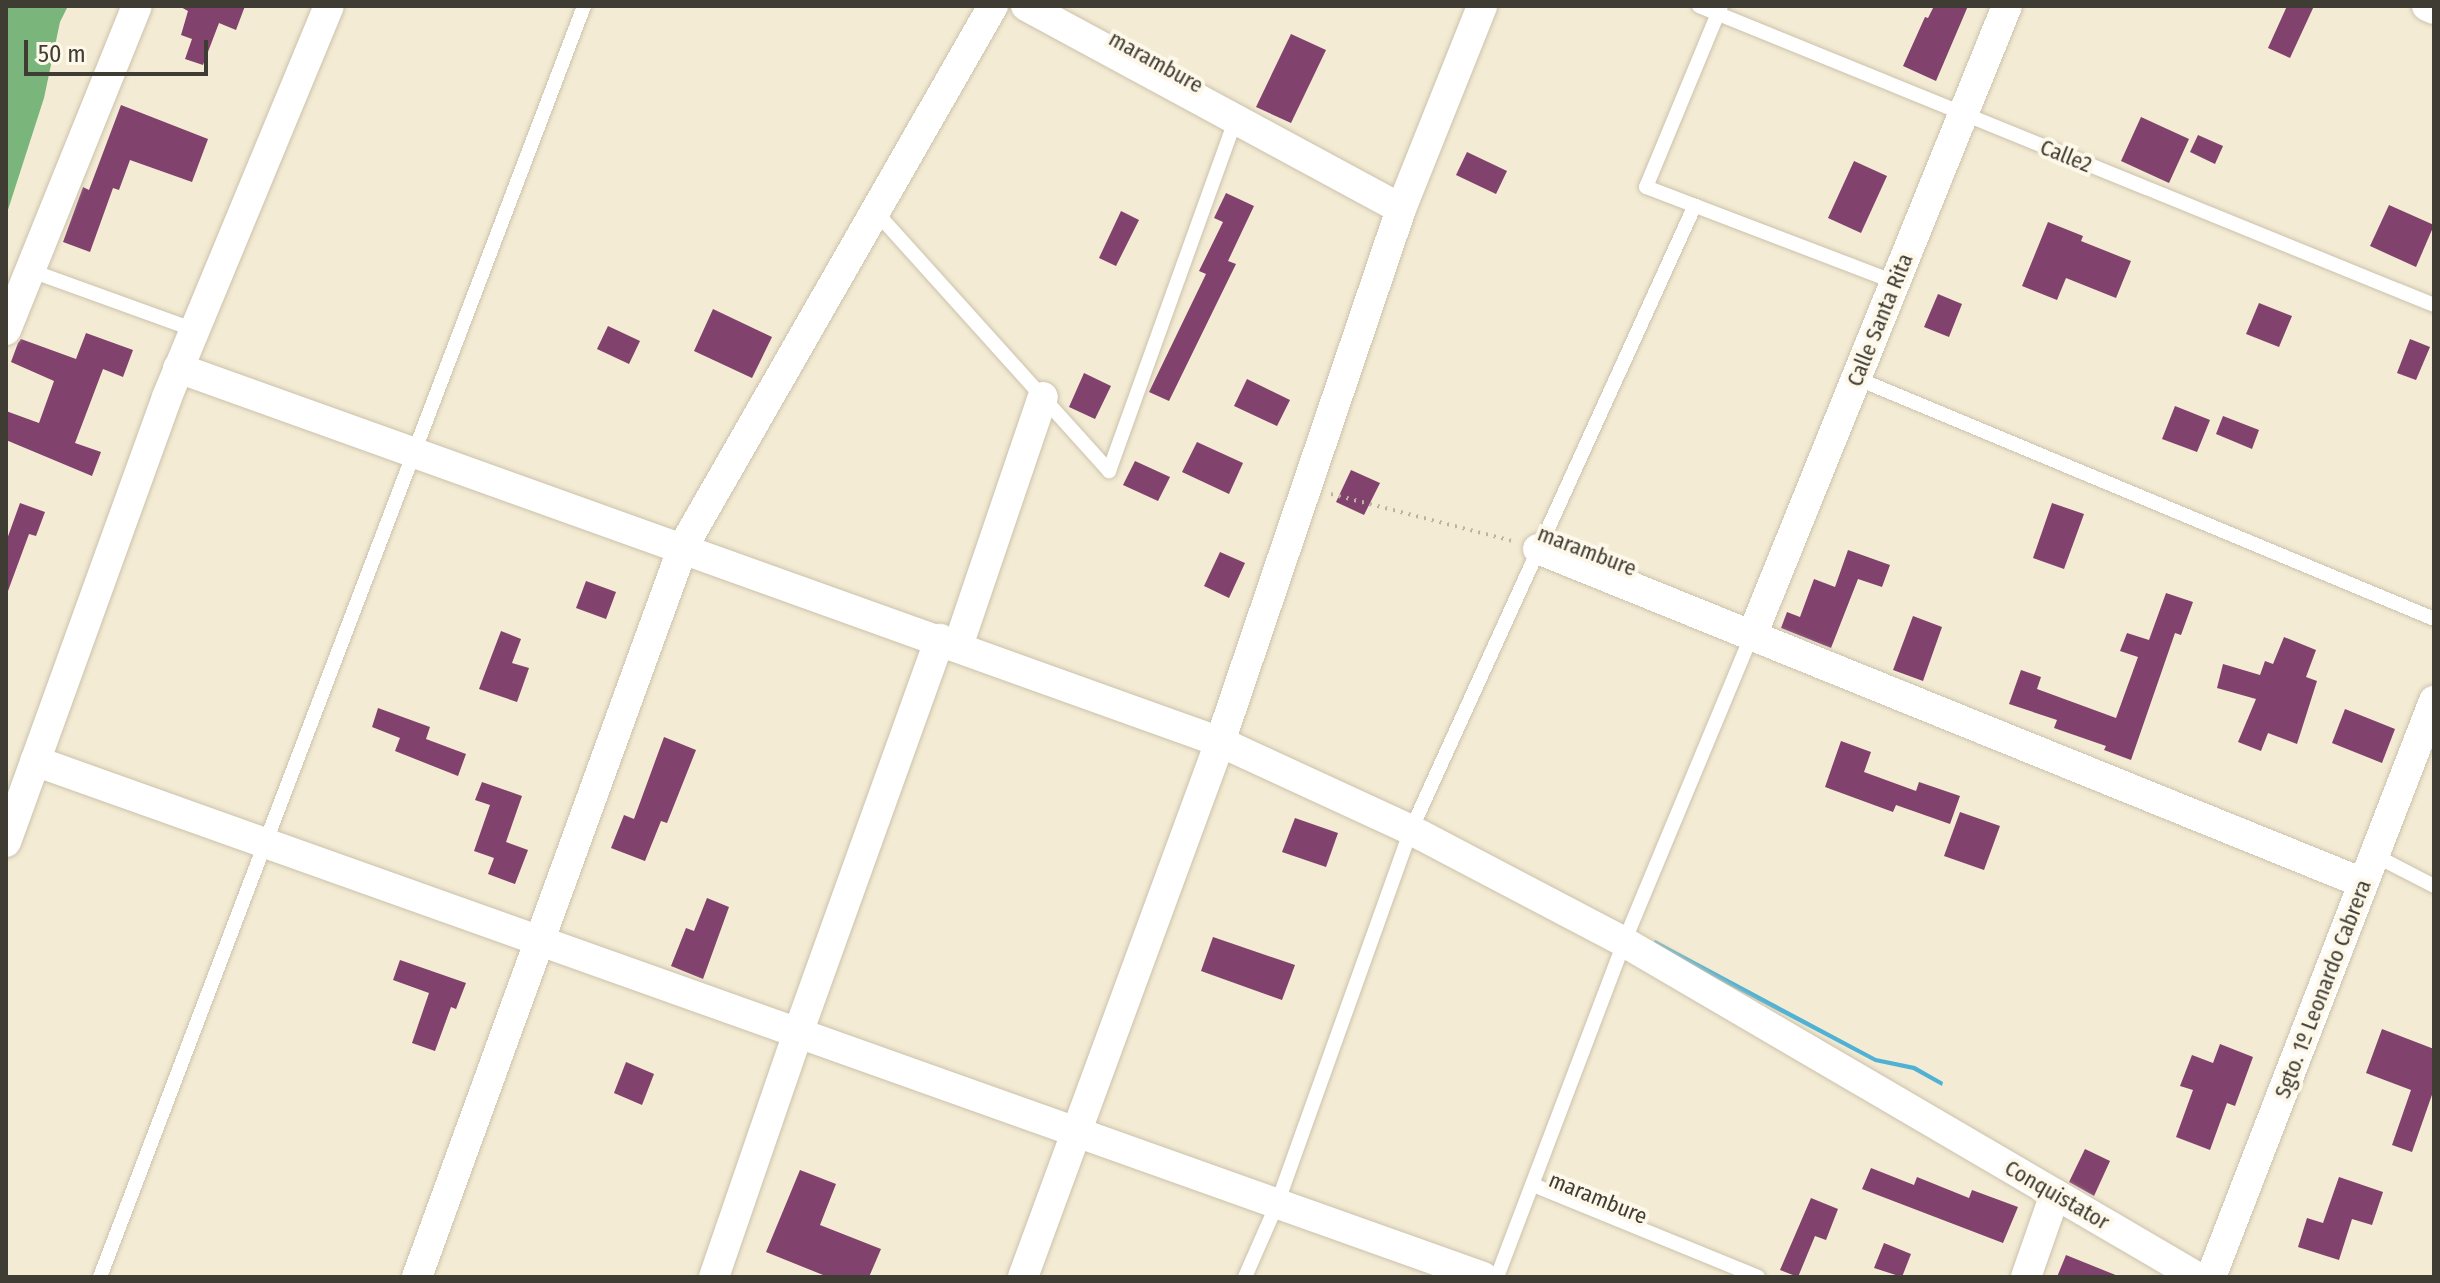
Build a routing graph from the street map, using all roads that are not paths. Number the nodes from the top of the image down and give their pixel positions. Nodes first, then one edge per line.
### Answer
1 (137, 6) edge
2 (329, 6) edge
3 (584, 6) edge
4 (993, 6) edge
5 (1026, 6) edge
6 (1482, 6) edge
7 (1699, 6) edge
8 (2007, 6) edge
9 (2427, 6) edge
10 (2434, 9) edge
11 (1720, 10) edge
12 (1963, 114) junction
13 (1235, 121) junction
14 (1695, 205) junction
15 (1401, 209) junction
16 (875, 211) junction
17 (29, 270) junction
18 (1895, 282) junction
19 (2434, 305) edge
20 (6, 330) edge
21 (195, 330) junction
22 (178, 368) junction
23 (1856, 378) junction
24 (1043, 397) junction
25 (415, 452) junction
26 (1527, 545) junction
27 (683, 547) junction
28 (2434, 619) edge
29 (1753, 633) junction
30 (949, 642) junction
31 (2434, 701) edge
32 (1220, 742) junction
33 (35, 761) junction
34 (1411, 830) junction
35 (6, 842) edge
36 (266, 843) junction
37 (2369, 869) junction
38 (2434, 886) edge
39 (538, 940) junction
40 (1624, 942) junction
41 (798, 1033) junction
42 (1076, 1132) junction
43 (1533, 1185) junction
44 (2055, 1194) junction
45 (1277, 1204) junction
46 (100, 1277) edge
47 (417, 1277) edge
48 (714, 1277) edge
49 (1023, 1277) edge
50 (1245, 1277) edge
51 (1483, 1277) edge
52 (1497, 1277) edge
53 (1758, 1277) edge
54 (2026, 1277) edge
55 (2197, 1277) edge
56 (2211, 1277) edge

1 - 17 street
2 - 21 street
3 - 25 lane
4 - 16 street
5 - 13 street
6 - 15 street
7 - 11 lane, Calle2
8 - 12 street, Calle Santa Rita
9 - 10 street
11 - 12 lane, Calle2
11 - 14 lane
12 - 18 street, Calle Santa Rita
12 - 19 lane, Calle2
13 - 15 street
13 - 24 lane
14 - 18 lane
14 - 26 lane
15 - 32 street
16 - 24 lane
16 - 27 street
17 - 20 street
17 - 21 lane
18 - 23 street, Calle Santa Rita
21 - 22 street
22 - 25 street, Conquistator
22 - 33 street
23 - 28 lane
23 - 29 street, Calle Santa Rita
24 - 30 street
25 - 27 street, Conquistator
25 - 36 lane
26 - 29 street
26 - 34 lane
27 - 30 street, Conquistator
27 - 39 street
29 - 37 street
29 - 40 lane
30 - 32 street, Conquistator
30 - 41 street
31 - 37 street, Sgto. 1º Leonardo Cabrera
32 - 34 street, Conquistator
32 - 42 street
33 - 35 street
33 - 36 street
34 - 40 street, Conquistator
34 - 45 lane
36 - 39 street
36 - 46 lane
37 - 38 lane
37 - 56 street, Sgto. 1º Leonardo Cabrera
39 - 41 street
39 - 47 street
40 - 43 lane
40 - 44 street, Conquistator
41 - 42 street
41 - 48 street
42 - 45 street
42 - 49 street
43 - 52 lane
43 - 53 lane
44 - 54 street
44 - 55 street, Conquistator
45 - 50 lane
45 - 51 street

